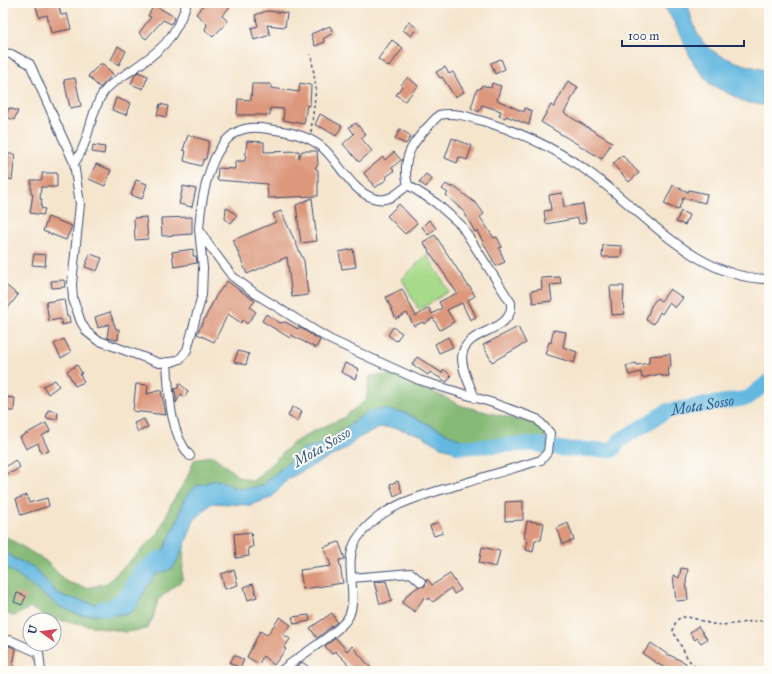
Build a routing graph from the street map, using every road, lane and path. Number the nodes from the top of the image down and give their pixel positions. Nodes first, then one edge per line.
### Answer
1 (187, 3) edge
2 (3, 53) edge
3 (311, 54) dead end
4 (310, 140) junction
5 (74, 163) junction
6 (408, 185) junction
7 (199, 229) junction
8 (769, 279) edge
9 (167, 362) junction
10 (475, 398) junction
11 (190, 456) dead end
12 (351, 578) junction
13 (421, 582) dead end
14 (769, 621) edge
15 (3, 642) edge
16 (41, 671) edge
17 (281, 671) edge
18 (699, 671) edge

1 - 5 street
2 - 5 street
3 - 4 path
4 - 6 street
4 - 7 street
5 - 9 street
6 - 8 street
6 - 10 street
7 - 9 street
7 - 10 street
9 - 11 street
10 - 12 street
12 - 13 street
12 - 17 street
14 - 18 path
15 - 16 street

